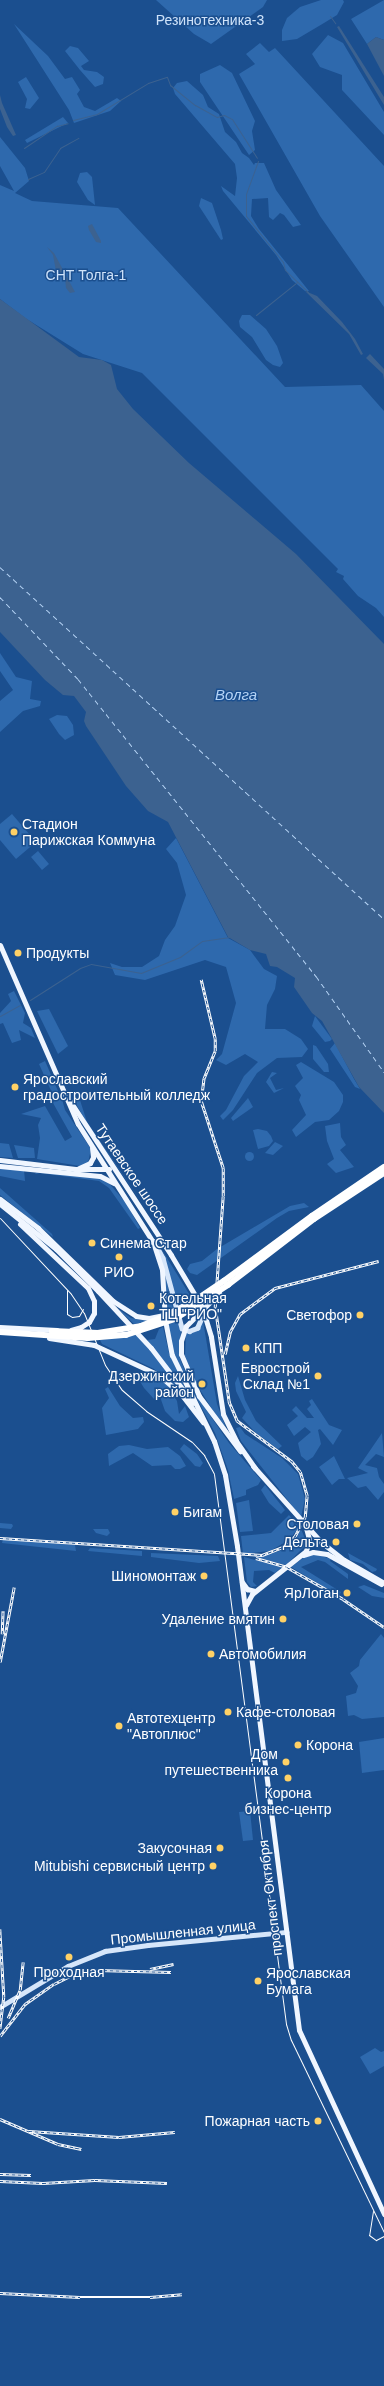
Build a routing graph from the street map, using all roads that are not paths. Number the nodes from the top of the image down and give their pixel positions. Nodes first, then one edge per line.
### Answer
1 (0, 945) edge
2 (68, 1099) junction
3 (91, 1145) junction
4 (0, 1160) edge
5 (6, 1163) junction
6 (0, 1166) edge
7 (32, 1166) junction
8 (384, 1167) edge
9 (107, 1168) junction
10 (76, 1169) junction
11 (384, 1173) edge
12 (118, 1176) junction
13 (117, 1184) junction
14 (0, 1200) edge
15 (0, 1205) edge
16 (328, 1207) junction
17 (151, 1236) junction
18 (228, 1285) junction
19 (212, 1290) junction
20 (197, 1297) junction
21 (0, 1327) edge
22 (0, 1333) edge
23 (209, 1431) junction
24 (255, 1468) junction
25 (306, 1527) junction
26 (300, 1557) junction
27 (241, 1581) junction
28 (384, 1584) edge
29 (255, 1591) junction
30 (246, 1610) junction
31 (286, 1932) junction
32 (0, 2007) edge
33 (384, 2214) edge

1 - 2 main road, Тутаевское шоссе
2 - 3 main road, Тутаевское шоссе
2 - 12 main road, Тутаевское шоссе
3 - 9 main road, Тутаевское шоссе
3 - 10 main road
4 - 5 main road
5 - 6 main road
5 - 7 main road
7 - 10 main road
7 - 13 main road
8 - 16 highway
9 - 10 main road
9 - 12 main road
9 - 13 main road, Тутаевское шоссе
11 - 16 highway
12 - 20 main road, Тутаевское шоссе
13 - 17 main road, Тутаевское шоссе
14 - 19 main road, bridge
15 - 21 main road, bridge
15 - 23 main road
16 - 18 highway
16 - 19 highway, bridge
17 - 20 street
17 - 23 main road, Тутаевское шоссе
18 - 22 highway, bridge
18 - 24 main road, bridge
19 - 21 highway, bridge
20 - 24 main road, Тутаевское шоссе
22 - 23 main road, bridge
23 - 27 main road, проспект Октября
24 - 25 main road
25 - 26 main road
25 - 28 main road
26 - 28 main road
26 - 29 main road
27 - 29 main road
27 - 30 main road, проспект Октября
29 - 30 main road
30 - 31 main road, проспект Октября
31 - 32 street, Промышленная улица
31 - 33 main road, проспект Октября

